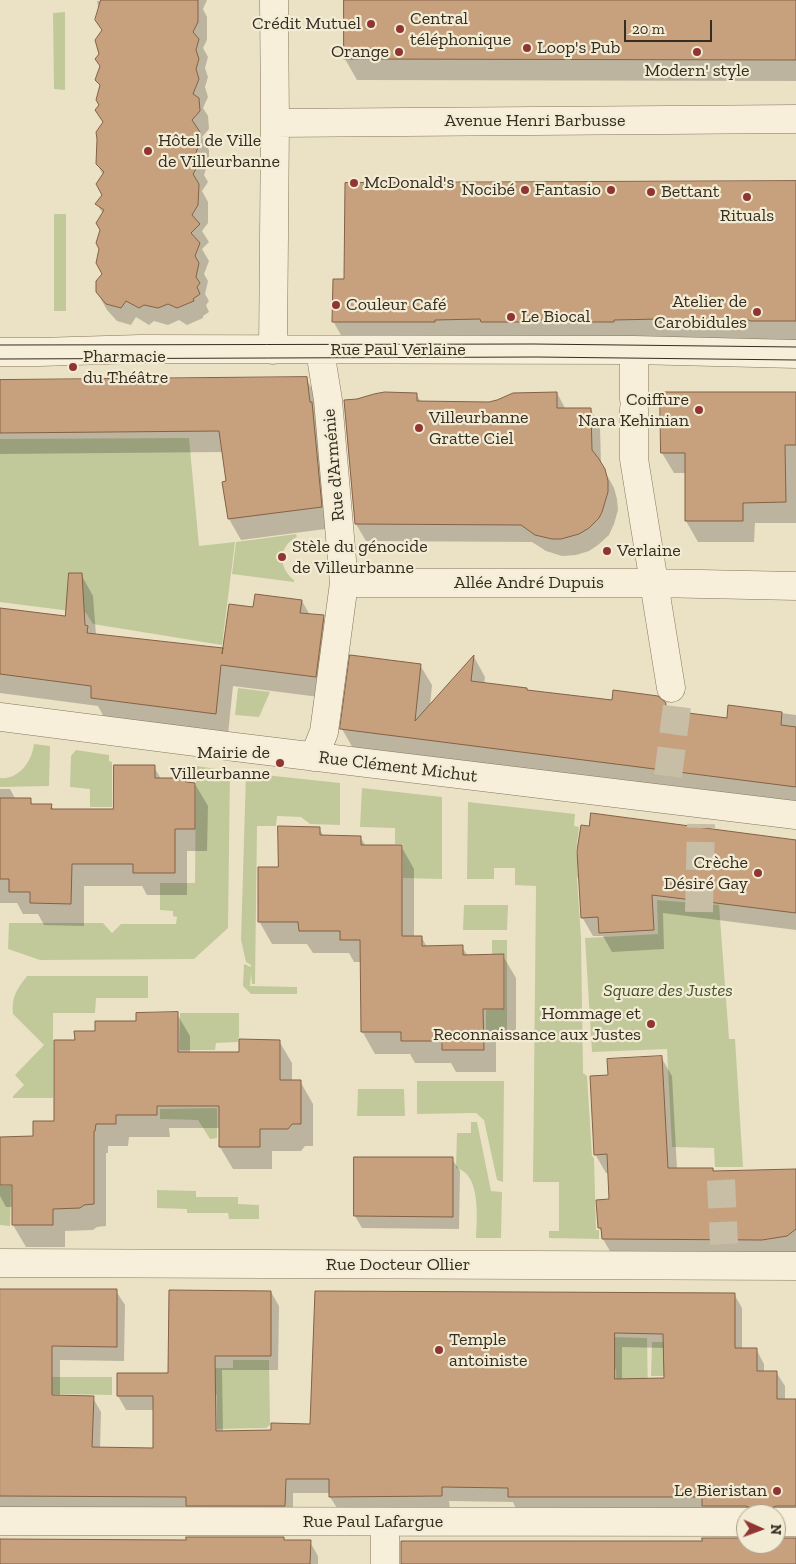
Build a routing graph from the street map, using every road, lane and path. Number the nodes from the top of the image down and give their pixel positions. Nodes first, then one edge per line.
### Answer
1 (274, 0) edge
2 (796, 119) edge
3 (275, 122) junction
4 (273, 350) junction
5 (321, 350) junction
6 (634, 350) junction
7 (0, 352) edge
8 (796, 354) edge
9 (654, 582) junction
10 (344, 583) junction
11 (796, 586) edge
12 (671, 688) tunnel mouth
13 (0, 717) edge
14 (314, 757) junction
15 (796, 815) edge
16 (0, 1263) edge
17 (796, 1266) edge
18 (0, 1522) edge
19 (386, 1522) junction
20 (736, 1522) edge
21 (385, 1564) edge

1 - 3 street
2 - 3 street, Avenue Henri Barbusse
3 - 4 street
4 - 5 street, Rue Paul Verlaine
4 - 7 street, Rue Paul Verlaine
5 - 6 street, Rue Paul Verlaine
5 - 10 street, Rue d'Arménie
6 - 8 street, Rue Paul Verlaine
6 - 9 street
9 - 10 street, Allée André Dupuis
9 - 11 street, Allée André Dupuis
9 - 12 street
10 - 14 street, Rue d'Arménie
13 - 14 street, Rue Clément Michut
14 - 15 street, Rue Clément Michut
16 - 17 street, Rue Docteur Ollier
18 - 19 street, Rue Paul Lafargue
19 - 20 street, Rue Paul Lafargue
19 - 21 street

